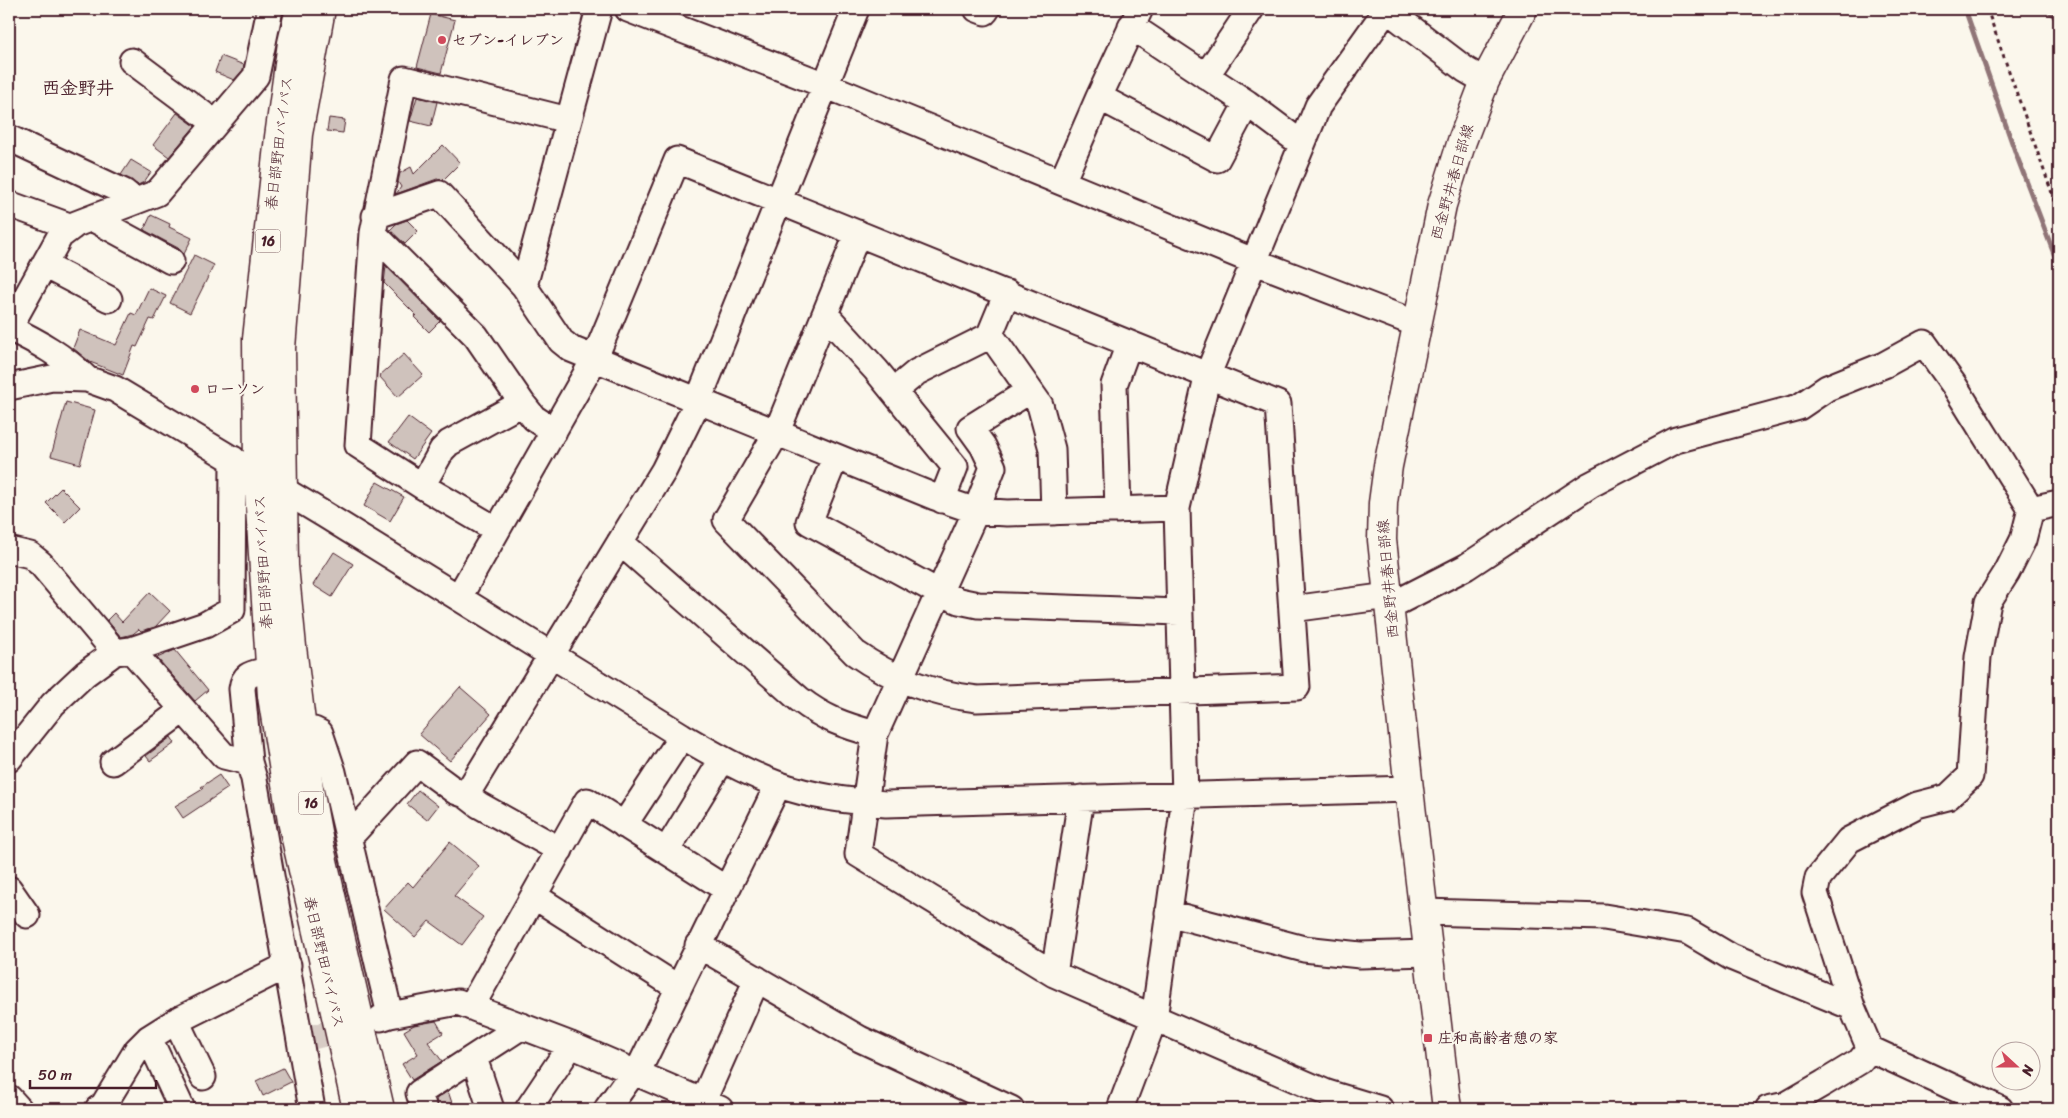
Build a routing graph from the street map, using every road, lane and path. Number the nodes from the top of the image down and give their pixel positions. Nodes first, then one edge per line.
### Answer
1 (270, 9) edge
2 (300, 9) edge
3 (322, 9) edge
4 (598, 9) edge
5 (628, 9) edge
6 (856, 9) edge
7 (977, 9) edge
8 (987, 9) edge
9 (1251, 9) edge
10 (1387, 9) edge
11 (1523, 9) edge
12 (1987, 9) edge
13 (1135, 18) edge
14 (132, 61) dead end
15 (1206, 76) junction
16 (1484, 81) junction
17 (825, 85) junction
18 (1099, 96) junction
19 (1246, 104) junction
20 (568, 120) junction
21 (216, 123) junction
22 (9, 138) edge
23 (1302, 144) junction
24 (1062, 182) junction
25 (778, 200) junction
26 (135, 201) junction
27 (9, 204) edge
28 (2059, 213) edge
29 (82, 222) junction
30 (374, 224) junction
31 (858, 233) junction
32 (1253, 261) junction
33 (171, 262) dead end
34 (44, 264) junction
35 (524, 286) junction
36 (1006, 293) junction
37 (109, 299) dead end
38 (825, 314) junction
39 (1417, 324) junction
40 (9, 328) edge
41 (991, 335) junction
42 (1128, 344) junction
43 (594, 360) junction
44 (1208, 374) junction
45 (87, 380) junction
46 (9, 387) edge
47 (894, 391) junction
48 (1029, 391) junction
49 (698, 401) junction
50 (522, 403) junction
51 (554, 431) junction
52 (776, 434) junction
53 (835, 458) junction
54 (234, 459) junction
55 (258, 475) junction
56 (422, 486) junction
57 (282, 490) junction
58 (942, 500) junction
59 (2059, 503) edge
60 (1177, 508) junction
61 (2031, 509) junction
62 (1118, 510) junction
63 (976, 511) junction
64 (1054, 512) junction
65 (497, 530) junction
66 (620, 542) junction
67 (9, 550) edge
68 (938, 592) junction
69 (459, 597) junction
70 (1389, 601) junction
71 (1292, 609) junction
72 (1179, 612) junction
73 (123, 651) junction
74 (551, 655) junction
75 (269, 670) junction
76 (899, 678) junction
77 (1184, 690) junction
78 (183, 710) junction
79 (310, 732) junction
80 (875, 734) junction
81 (682, 736) junction
82 (9, 759) edge
83 (722, 760) junction
84 (113, 762) dead end
85 (249, 762) junction
86 (778, 785) junction
87 (1408, 789) junction
88 (466, 796) junction
89 (1185, 797) junction
90 (1081, 798) junction
91 (865, 802) junction
92 (624, 825) junction
93 (355, 831) dead end
94 (560, 850) junction
95 (667, 850) junction
96 (9, 889) edge
97 (726, 889) junction
98 (534, 896) junction
99 (1423, 912) junction
100 (1168, 913) junction
101 (26, 915) dead end
102 (698, 945) junction
103 (1428, 953) junction
104 (288, 965) junction
105 (1054, 974) junction
106 (757, 979) junction
107 (678, 987) junction
108 (471, 1007) junction
109 (1852, 1007) junction
110 (1154, 1019) junction
111 (176, 1021) junction
112 (522, 1026) junction
113 (149, 1038) junction
114 (571, 1045) junction
115 (1870, 1049) junction
116 (474, 1058) junction
117 (634, 1072) junction
118 (204, 1078) dead end
119 (9, 1098) edge
120 (985, 1104) edge
121 (705, 1105) edge
122 (102, 1108) edge
123 (19, 1109) edge
124 (182, 1109) edge
125 (312, 1109) edge
126 (357, 1109) edge
127 (380, 1109) edge
128 (424, 1109) edge
129 (491, 1109) edge
130 (528, 1109) edge
131 (607, 1109) edge
132 (1010, 1109) edge
133 (1120, 1109) edge
134 (1380, 1109) edge
135 (1447, 1109) edge
136 (1768, 1109) edge
137 (2000, 1109) edge

1 - 21 street
2 - 55 main road, 春日部野田バイパス / 16
3 - 57 main road, 春日部野田バイパス / 16
4 - 20 street
5 - 17 street
6 - 17 street
7 - 8 street
9 - 15 street
10 - 16 street
10 - 23 street
11 - 16 main road, 西金野井春日部線
12 - 28 path
13 - 15 street
13 - 18 street
14 - 21 street
15 - 19 street
16 - 39 main road, 西金野井春日部線
17 - 24 street
17 - 25 street
18 - 19 street
18 - 24 street
19 - 23 street
20 - 30 street
20 - 35 street
21 - 26 street
22 - 26 street
23 - 32 street
24 - 32 street
25 - 31 street
25 - 43 street
25 - 49 street
26 - 29 street
27 - 29 street
29 - 33 street
29 - 34 street
30 - 35 street
30 - 50 street
30 - 56 street
31 - 36 street
31 - 38 street
32 - 39 street
32 - 44 street
34 - 37 street
34 - 40 street
35 - 43 street
36 - 41 street
36 - 42 street
38 - 47 street
38 - 52 street
39 - 70 main road, 西金野井春日部線
40 - 45 street
41 - 47 street
41 - 48 street
42 - 44 street
42 - 62 street
43 - 49 street
43 - 51 street
44 - 60 street
44 - 71 street
45 - 46 street
45 - 54 street
47 - 58 street
48 - 63 street
48 - 64 street
49 - 52 street
49 - 66 street
50 - 51 street
50 - 56 street
51 - 65 street
52 - 53 street
52 - 76 street
53 - 58 street
53 - 68 street
54 - 55 street
54 - 73 street
55 - 57 street
55 - 75 main road, 春日部野田バイパス / 16
56 - 65 street
57 - 69 street
57 - 79 main road, 春日部野田バイパス / 16
58 - 63 street
59 - 61 street
60 - 62 street
60 - 72 street
61 - 70 street
61 - 109 street
62 - 64 street
63 - 64 street
63 - 68 street
65 - 69 street
66 - 74 street
66 - 80 street
67 - 73 street
68 - 72 street
68 - 76 street
69 - 74 street
70 - 71 street
70 - 87 main road, 西金野井春日部線
71 - 77 street
72 - 77 street
73 - 78 street
73 - 82 street
74 - 81 street
74 - 88 street
75 - 85 street
75 - 126 main road, 春日部野田バイパス / 16
76 - 77 street
76 - 80 street
77 - 89 street
78 - 84 street
78 - 85 street
79 - 108 street
79 - 127 main road, 春日部野田バイパス / 16
80 - 91 street
81 - 83 street
81 - 92 street
83 - 86 street
83 - 95 street
85 - 104 street
86 - 91 street
86 - 97 street
87 - 89 street
87 - 99 main road, 西金野井春日部線
88 - 93 street
88 - 94 street
89 - 90 street
89 - 100 street
90 - 91 street
90 - 105 street
91 - 105 street
92 - 94 street
92 - 95 street
94 - 98 street
95 - 97 street
96 - 101 street
97 - 102 street
98 - 107 street
98 - 108 street
99 - 103 main road, 西金野井春日部線
99 - 109 street
100 - 103 street
100 - 110 street
102 - 106 street
102 - 107 street
103 - 135 main road, 西金野井春日部線
104 - 111 street
104 - 125 street
105 - 110 street
106 - 120 street
106 - 121 street
107 - 117 street
108 - 112 street
109 - 115 street
110 - 133 street
110 - 134 street
111 - 113 street
111 - 118 street
112 - 114 street
112 - 116 street
113 - 122 street
113 - 124 street
114 - 117 street
114 - 130 street
115 - 136 street
115 - 137 street
116 - 128 street
116 - 129 street
117 - 121 street
117 - 131 street
119 - 123 street
120 - 132 street

